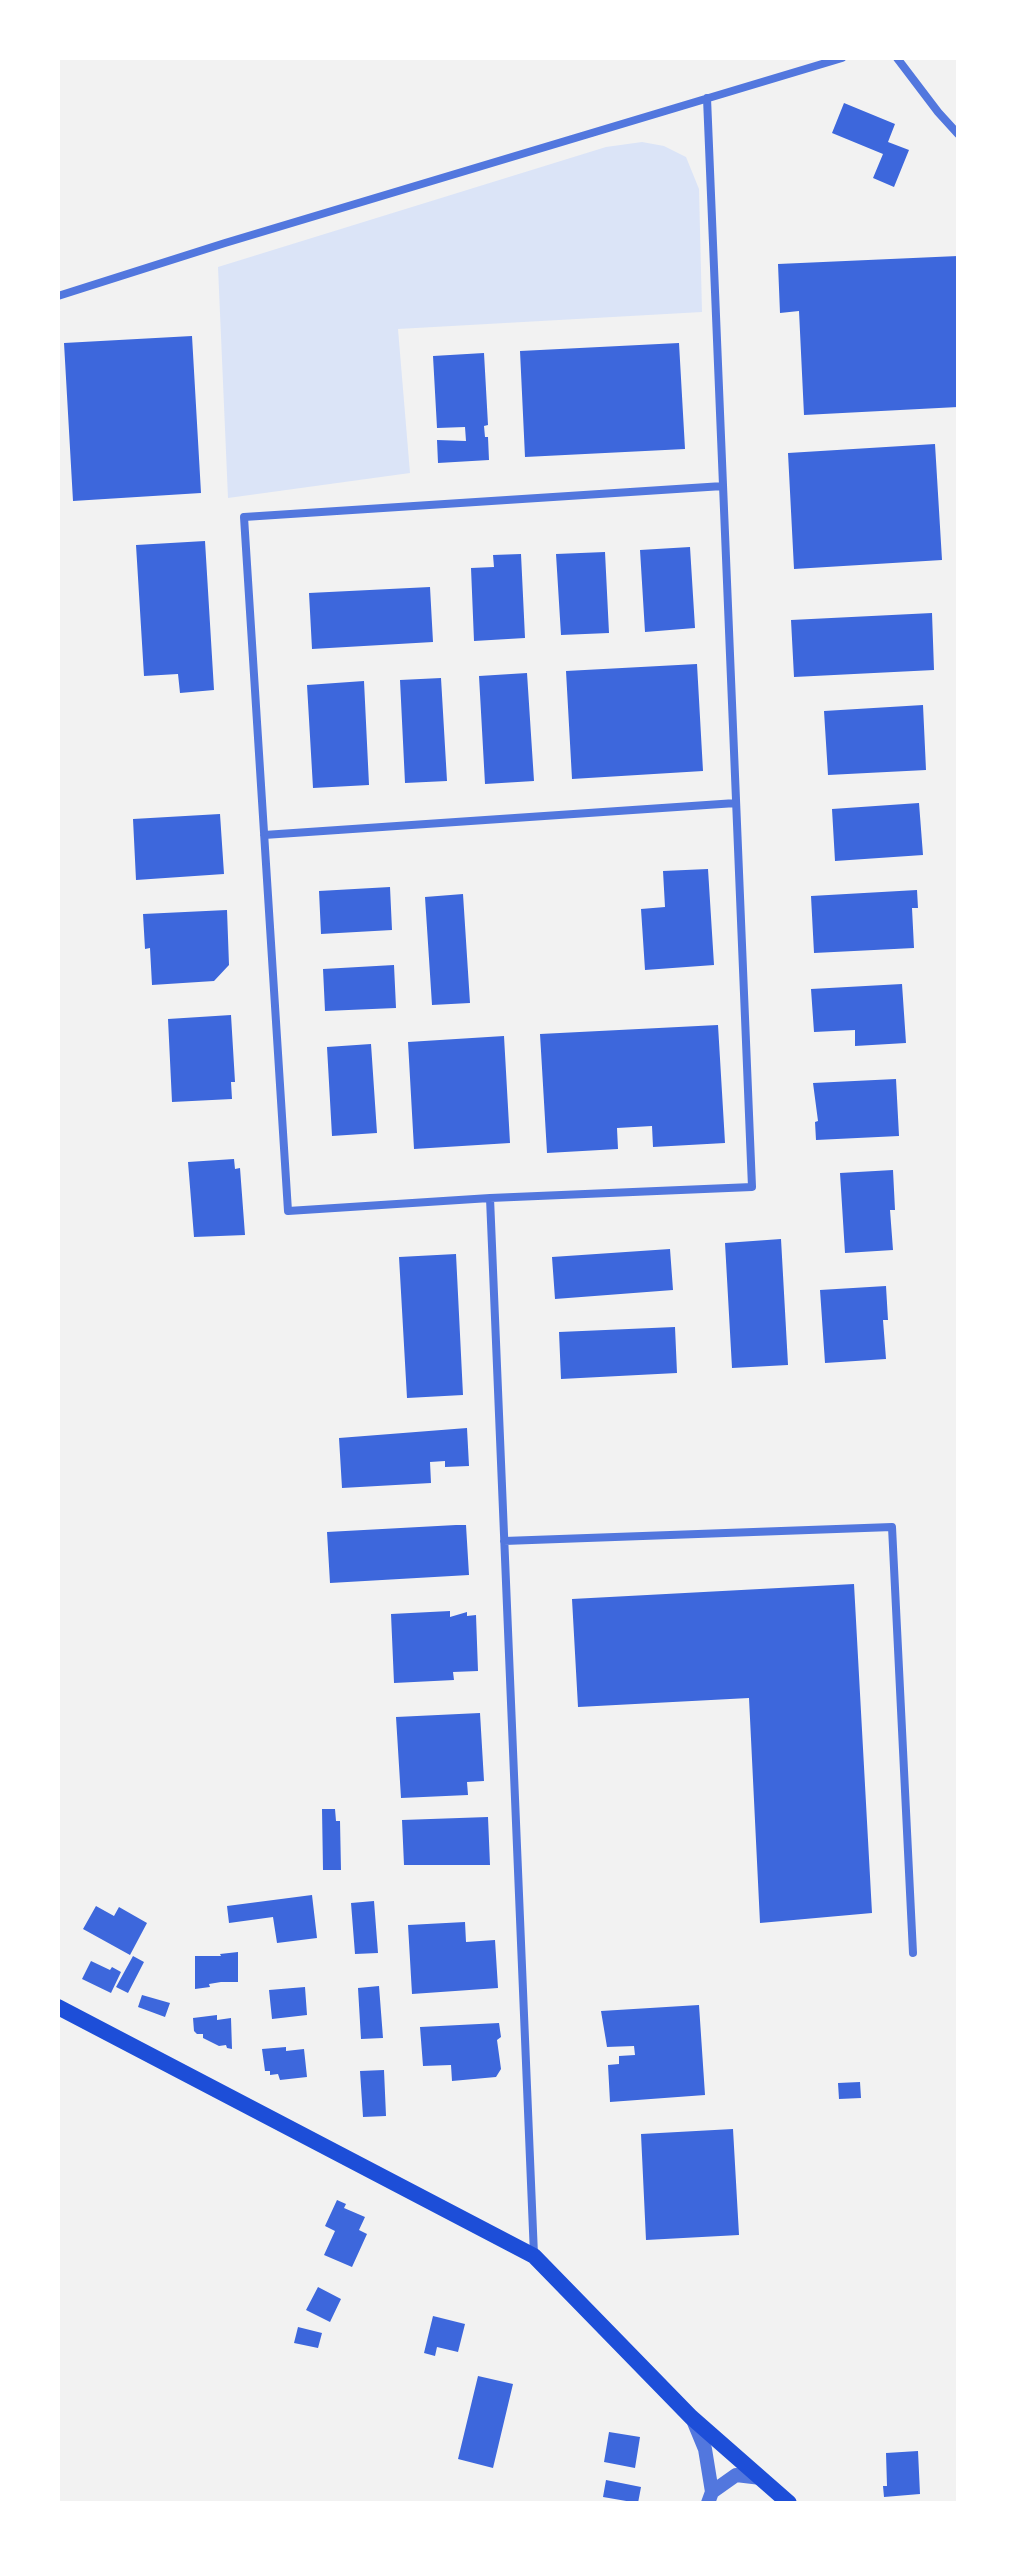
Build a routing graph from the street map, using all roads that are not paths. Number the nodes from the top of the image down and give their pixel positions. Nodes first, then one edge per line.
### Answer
1 (842, 58) edge
2 (897, 58) edge
3 (707, 98) junction
4 (958, 134) edge
5 (58, 296) edge
6 (723, 486) junction
7 (736, 803) junction
8 (264, 835) junction
9 (490, 1198) junction
10 (504, 1541) junction
11 (913, 1953) dead end
12 (58, 2007) edge
13 (534, 2256) junction
14 (691, 2417) junction
15 (761, 2478) junction
16 (710, 2498) edge
17 (789, 2503) edge

1 - 3 street
2 - 4 street
3 - 5 street
3 - 6 street
6 - 7 street
6 - 8 street
7 - 8 street
7 - 9 street
8 - 9 street
9 - 10 street
10 - 11 street
10 - 13 street
12 - 13 main road
13 - 14 main road
14 - 15 main road
14 - 16 street
15 - 16 street
15 - 17 main road

